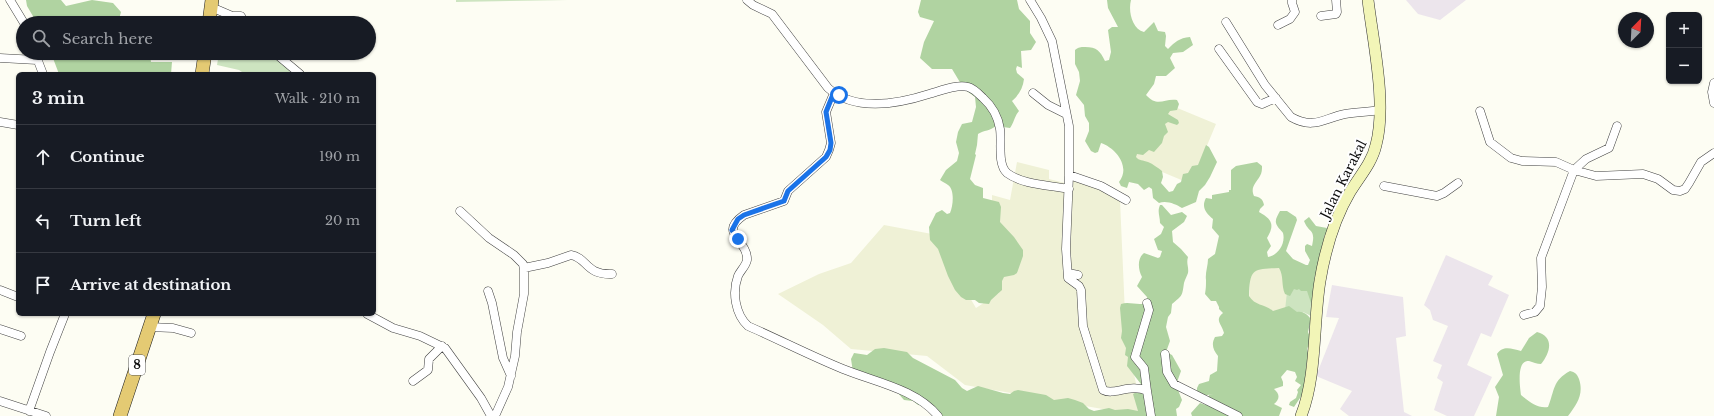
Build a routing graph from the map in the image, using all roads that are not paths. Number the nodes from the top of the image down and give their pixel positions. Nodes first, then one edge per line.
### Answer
1 (10, 0) edge
2 (747, 0) edge
3 (1030, 0) edge
4 (1292, 0) edge
5 (1336, 0) edge
6 (1368, 0) edge
7 (212, 3) edge
8 (20, 16) edge
9 (210, 16) edge
10 (232, 16) edge
11 (1321, 16) dead end
12 (1226, 22) dead end
13 (1278, 24) dead end
14 (1220, 49) dead end
15 (16, 57) edge
16 (0, 58) edge
17 (38, 60) edge
18 (204, 60) edge
19 (283, 60) edge
20 (42, 72) edge
21 (202, 72) edge
22 (298, 72) edge
23 (1714, 83) edge
24 (834, 92) junction
25 (1033, 93) dead end
26 (1276, 98) junction
27 (1714, 103) edge
28 (1380, 110) junction
29 (1480, 112) dead end
30 (1066, 114) junction
31 (0, 122) edge
32 (16, 125) edge
33 (1617, 126) dead end
34 (1714, 153) edge
35 (1574, 170) junction
36 (1069, 175) junction
37 (1458, 184) dead end
38 (1384, 186) dead end
39 (1069, 189) junction
40 (1126, 200) dead end
41 (460, 211) dead end
42 (524, 268) junction
43 (612, 274) dead end
44 (1068, 274) junction
45 (1078, 274) dead end
46 (0, 290) edge
47 (488, 291) dead end
48 (16, 296) edge
49 (1147, 304) dead end
50 (1524, 315) dead end
51 (63, 316) edge
52 (153, 316) edge
53 (371, 316) edge
54 (149, 327) junction
55 (0, 329) edge
56 (191, 333) dead end
57 (21, 336) dead end
58 (442, 346) junction
59 (1165, 354) dead end
60 (511, 376) junction
61 (413, 381) dead end
62 (1147, 391) junction
63 (0, 401) edge
64 (30, 411) junction
65 (46, 416) edge
66 (120, 416) edge
67 (491, 416) edge
68 (495, 416) edge
69 (938, 416) edge
70 (1151, 416) edge
71 (1238, 416) edge
72 (1301, 416) edge

1 - 8 street
2 - 24 street
3 - 30 street
4 - 13 street
5 - 11 street
6 - 28 main road, Jalan Karakal
7 - 9 highway
7 - 10 street
12 - 26 street
14 - 26 street
15 - 16 street
17 - 20 street
18 - 21 highway
19 - 22 street
23 - 27 street
24 - 39 street
24 - 69 street
25 - 30 street
26 - 28 street
28 - 72 main road, Jalan Karakal
29 - 35 street
30 - 36 street
31 - 32 street
33 - 35 street
34 - 35 street
35 - 50 street
36 - 39 street
36 - 40 street
37 - 38 street
39 - 44 street
41 - 42 street
42 - 43 street
42 - 60 street
44 - 45 street
44 - 62 street
46 - 48 street
47 - 60 street
49 - 62 street
51 - 64 street
52 - 54 highway, 8
53 - 58 street
54 - 56 street
54 - 66 highway, 8
55 - 57 street
58 - 61 street
58 - 67 street
59 - 71 street
60 - 68 street
62 - 70 street
63 - 64 street
64 - 65 street

